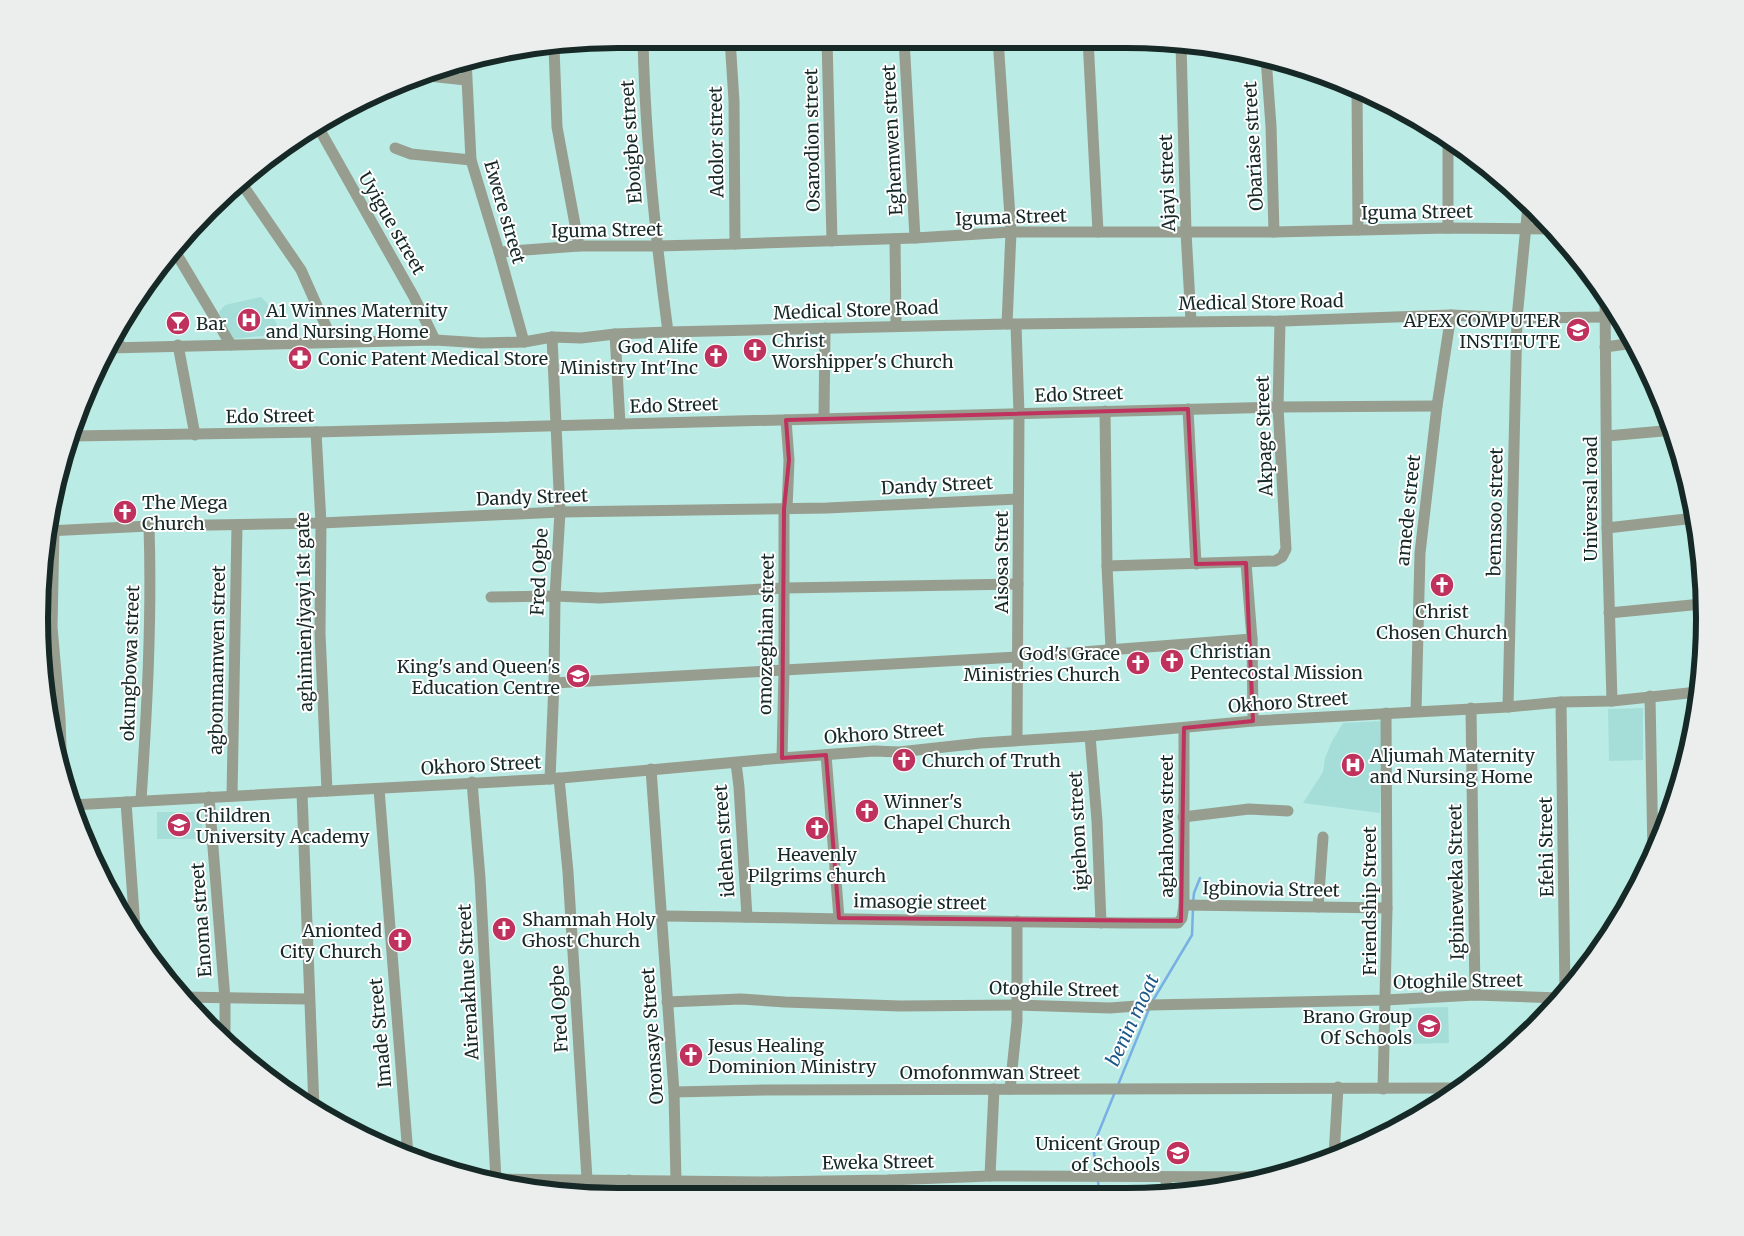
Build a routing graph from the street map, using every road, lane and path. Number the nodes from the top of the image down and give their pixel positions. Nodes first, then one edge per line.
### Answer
1 (643, 48) edge
2 (731, 48) edge
3 (827, 48) edge
4 (904, 48) edge
5 (999, 48) edge
6 (1088, 48) edge
7 (1180, 50) edge
8 (554, 51) edge
9 (1267, 65) edge
10 (466, 68) edge
11 (438, 77) edge
12 (466, 80) junction
13 (1357, 97) edge
14 (321, 132) edge
15 (395, 148) dead end
16 (1448, 148) edge
17 (471, 160) junction
18 (244, 187) edge
19 (1527, 213) edge
20 (1448, 228) junction
21 (1525, 229) junction
22 (1542, 229) edge
23 (1358, 230) junction
24 (1011, 232) junction
25 (1098, 232) junction
26 (1186, 232) junction
27 (1274, 232) junction
28 (915, 238) junction
29 (895, 239) junction
30 (832, 241) junction
31 (735, 244) junction
32 (579, 246) junction
33 (657, 246) junction
34 (499, 252) junction
35 (178, 256) edge
36 (1604, 308) edge
37 (1451, 315) junction
38 (1604, 317) junction
39 (1517, 318) junction
40 (1191, 321) junction
41 (1280, 321) junction
42 (1012, 324) junction
43 (896, 326) junction
44 (824, 328) junction
45 (668, 332) junction
46 (615, 334) junction
47 (552, 337) junction
48 (435, 340) junction
49 (333, 342) junction
50 (524, 342) junction
51 (119, 343) edge
52 (1626, 344) edge
53 (178, 345) junction
54 (231, 345) junction
55 (116, 347) edge
56 (121, 347) junction
57 (1605, 347) junction
58 (1278, 406) junction
59 (1437, 406) junction
60 (1188, 409) junction
61 (1106, 411) junction
62 (1019, 414) junction
63 (824, 418) junction
64 (786, 420) junction
65 (620, 424) junction
66 (556, 426) junction
67 (1664, 431) edge
68 (316, 432) junction
69 (195, 435) junction
70 (78, 436) edge
71 (1607, 436) junction
72 (1018, 499) junction
73 (785, 509) junction
74 (560, 512) junction
75 (1688, 519) edge
76 (321, 523) junction
77 (237, 525) junction
78 (149, 526) junction
79 (1607, 528) junction
80 (54, 531) edge
81 (1246, 563) junction
82 (1196, 564) junction
83 (1108, 566) junction
84 (1018, 584) junction
85 (49, 586) edge
86 (784, 588) junction
87 (555, 596) junction
88 (491, 597) dead end
89 (1696, 605) edge
90 (1609, 613) junction
91 (48, 622) edge
92 (48, 635) edge
93 (1252, 639) junction
94 (1111, 649) junction
95 (1017, 657) junction
96 (784, 669) junction
97 (554, 683) junction
98 (1692, 693) edge
99 (52, 695) edge
100 (1650, 696) junction
101 (1612, 701) junction
102 (1561, 702) junction
103 (1508, 707) junction
104 (1471, 708) junction
105 (1416, 711) junction
106 (1386, 713) junction
107 (1253, 721) junction
108 (1184, 728) junction
109 (1090, 736) junction
110 (1017, 740) junction
111 (826, 755) junction
112 (782, 758) junction
113 (736, 763) junction
114 (651, 769) junction
115 (555, 778) junction
116 (472, 782) junction
117 (379, 789) junction
118 (327, 791) junction
119 (302, 793) junction
120 (232, 796) junction
121 (209, 798) junction
122 (141, 800) junction
123 (126, 802) junction
124 (79, 805) edge
125 (1288, 811) dead end
126 (1183, 817) junction
127 (1324, 837) dead end
128 (1653, 837) edge
129 (1184, 905) junction
130 (1318, 907) junction
131 (1387, 908) junction
132 (661, 916) junction
133 (747, 917) junction
134 (839, 918) junction
135 (134, 920) edge
136 (1017, 921) junction
137 (1101, 923) junction
138 (1178, 923) joint
139 (1565, 982) edge
140 (1475, 995) junction
141 (193, 998) edge
142 (1551, 998) edge
143 (225, 999) junction
144 (309, 999) junction
145 (1386, 1000) junction
146 (667, 1002) junction
147 (1017, 1005) junction
148 (224, 1030) edge
149 (1338, 1087) junction
150 (1449, 1088) edge
151 (994, 1089) junction
152 (1010, 1089) junction
153 (1383, 1089) junction
154 (674, 1092) junction
155 (314, 1100) edge
156 (407, 1148) edge
157 (1334, 1149) edge
158 (496, 1175) edge
159 (990, 1176) junction
160 (1165, 1177) junction
161 (1241, 1177) edge
162 (587, 1179) junction
163 (518, 1180) edge
164 (629, 1180) junction
165 (890, 1180) junction
166 (676, 1182) junction
167 (766, 1182) junction
168 (1167, 1187) edge
169 (630, 1188) edge
170 (766, 1188) edge
171 (891, 1188) edge

1 - 33 street, Eboigbe street
2 - 31 street, Adolor street
3 - 30 street, Osarodion street
4 - 28 street, Eghemwen street
5 - 24 street, Aisosa Stret
6 - 25 street
7 - 26 street, Ajayi street
8 - 32 street
9 - 27 street, Obariase street
10 - 12 street, Ewere street
11 - 12 street
12 - 17 street, Ewere street
13 - 23 street
14 - 48 street, Uyigue street
15 - 17 street
16 - 20 street
17 - 34 street, Ewere street
18 - 49 street
19 - 21 street, bennsoo street
20 - 21 street, Iguma Street
20 - 23 street, Iguma Street
21 - 22 street, Iguma Street
21 - 39 street, bennsoo street
23 - 27 street, Iguma Street
24 - 25 street, Iguma Street
24 - 28 street, Iguma Street
24 - 42 street, Aisosa Stret
25 - 26 street, Iguma Street
26 - 27 street, Iguma Street
26 - 40 street, Ajayi street
28 - 29 street, Iguma Street
29 - 30 street, Iguma Street
29 - 43 street, Eghemwen street
30 - 31 street, Iguma Street
31 - 33 street, Iguma Street
32 - 33 street, Iguma Street
32 - 34 street, Iguma Street
33 - 45 street, Eboigbe street
34 - 50 street, Ewere street
35 - 54 street
36 - 38 street, Universal road
37 - 39 street, Medical Store Road
37 - 41 street, Medical Store Road
37 - 59 street, amede street
38 - 39 street, Medical Store Road
38 - 57 street, Universal road
39 - 103 street, bennsoo street
40 - 41 street, Medical Store Road
40 - 42 street, Medical Store Road
41 - 58 street, Akpage Street
42 - 43 street, Medical Store Road
42 - 62 street, Aisosa Stret
43 - 44 street, Medical Store Road
44 - 45 street, Medical Store Road
44 - 63 street
45 - 46 street, Medical Store Road
46 - 47 street, Medical Store Road
46 - 65 street
47 - 50 street, Medical Store Road
47 - 66 street, Fred Ogbe
48 - 49 street, Medical Store Road
48 - 50 street, Medical Store Road
49 - 54 street, Medical Store Road
51 - 56 street
52 - 57 street
53 - 54 street, Medical Store Road
53 - 56 street, Medical Store Road
53 - 69 street
55 - 56 street, Medical Store Road
57 - 71 street, Universal road
58 - 59 street, Edo Street
58 - 60 street, Edo Street
58 - 81 street, Akpage Street
59 - 105 street, amede street
60 - 61 street, Edo Street
60 - 82 street
61 - 62 street, Edo Street
61 - 83 street
62 - 63 street, Edo Street
62 - 72 street, Aisosa Stret
63 - 64 street, Edo Street
64 - 65 street, Edo Street
64 - 73 street, omozeghian street
65 - 66 street, Edo Street
66 - 68 street, Edo Street
66 - 74 street, Fred Ogbe
67 - 71 street
68 - 69 street, Edo Street
68 - 76 street, aghimien/iyayi 1st gate
69 - 70 street, Edo Street
71 - 79 street, Universal road
72 - 73 street, Dandy Street
72 - 84 street, Aisosa Stret
73 - 74 street, Dandy Street
73 - 86 street, omozeghian street
74 - 76 street, Dandy Street
74 - 87 street, Fred Ogbe
75 - 79 street
76 - 77 street, Dandy Street
76 - 118 street, aghimien/iyayi 1st gate
77 - 78 street, Dandy Street
77 - 120 street, agbonmamwen street
78 - 80 street, Dandy Street
78 - 122 street, okungbowa street
79 - 90 street, Universal road
81 - 82 street
81 - 93 street
82 - 83 street
83 - 94 street
84 - 86 street
84 - 95 street, Aisosa Stret
85 - 91 street
86 - 87 street
86 - 96 street, omozeghian street
87 - 88 street
87 - 97 street, Fred Ogbe
89 - 90 street
90 - 101 street, Universal road
92 - 99 street
93 - 94 street
93 - 107 street
94 - 95 street
95 - 96 street
95 - 110 street, Aisosa Stret
96 - 97 street
96 - 112 street, omozeghian street
97 - 115 street, Fred Ogbe
98 - 100 street, Okhoro Street
100 - 101 street, Okhoro Street
100 - 128 street
101 - 102 street, Okhoro Street
102 - 103 street, Okhoro Street
102 - 139 street, Efehi Street
103 - 104 street, Okhoro Street
104 - 105 street, Okhoro Street
104 - 140 street, Igbineweka Street
105 - 106 street, Okhoro Street
106 - 107 street, Okhoro Street
106 - 131 street, Friendship Street
107 - 108 street, Okhoro Street
108 - 109 street, Okhoro Street
108 - 126 street, aghahowa street
109 - 110 street, Okhoro Street
109 - 137 street, igiehon street
110 - 111 street, Okhoro Street
111 - 112 street, Okhoro Street
111 - 134 street
112 - 113 street, Okhoro Street
113 - 114 street, Okhoro Street
113 - 133 street, idehen street
114 - 115 street, Okhoro Street
114 - 132 street, Oronsaye Street
115 - 116 street, Okhoro Street
115 - 162 street, Fred Ogbe
116 - 117 street, Okhoro Street
116 - 158 street, Airenakhue Street
117 - 118 street, Okhoro Street
117 - 156 street, Imade Street
118 - 119 street, Okhoro Street
119 - 120 street, Okhoro Street
119 - 144 street
120 - 121 street, Okhoro Street
121 - 122 street, Okhoro Street
121 - 143 street, Enoma street
122 - 123 street, Okhoro Street
123 - 124 street, Okhoro Street
123 - 135 street
125 - 126 street
126 - 129 street, aghahowa street
127 - 130 street
129 - 130 street, Igbinovia Street
129 - 138 street, aghahowa street
130 - 131 street, Igbinovia Street
131 - 145 street, Friendship Street
132 - 133 street, imasogie street
132 - 146 street, Oronsaye Street
133 - 134 street, imasogie street
134 - 136 street, imasogie street
136 - 137 street, imasogie street
136 - 147 street
137 - 138 street, imasogie street
140 - 142 street, Otoghile Street
140 - 145 street, Otoghile Street
141 - 143 street
143 - 144 street
143 - 148 street, Enoma street
144 - 155 street
145 - 147 street, Otoghile Street
145 - 153 street, Friendship Street
146 - 147 street, Otoghile Street
146 - 154 street, Oronsaye Street
147 - 152 street
149 - 152 street, Omofonmwan Street
149 - 153 street, Omofonmwan Street
149 - 157 street
150 - 153 street, Omofonmwan Street
151 - 152 street, Omofonmwan Street
151 - 154 street, Omofonmwan Street
151 - 159 street
154 - 166 street, Oronsaye Street
159 - 160 street, Eweka Street
159 - 165 street, Eweka Street
160 - 161 street, Eweka Street
160 - 168 street
162 - 163 street, Eweka Street
162 - 164 street, Eweka Street
164 - 166 street, Eweka Street
164 - 169 street
165 - 167 street, Eweka Street
165 - 171 street
166 - 167 street, Eweka Street
167 - 170 street

